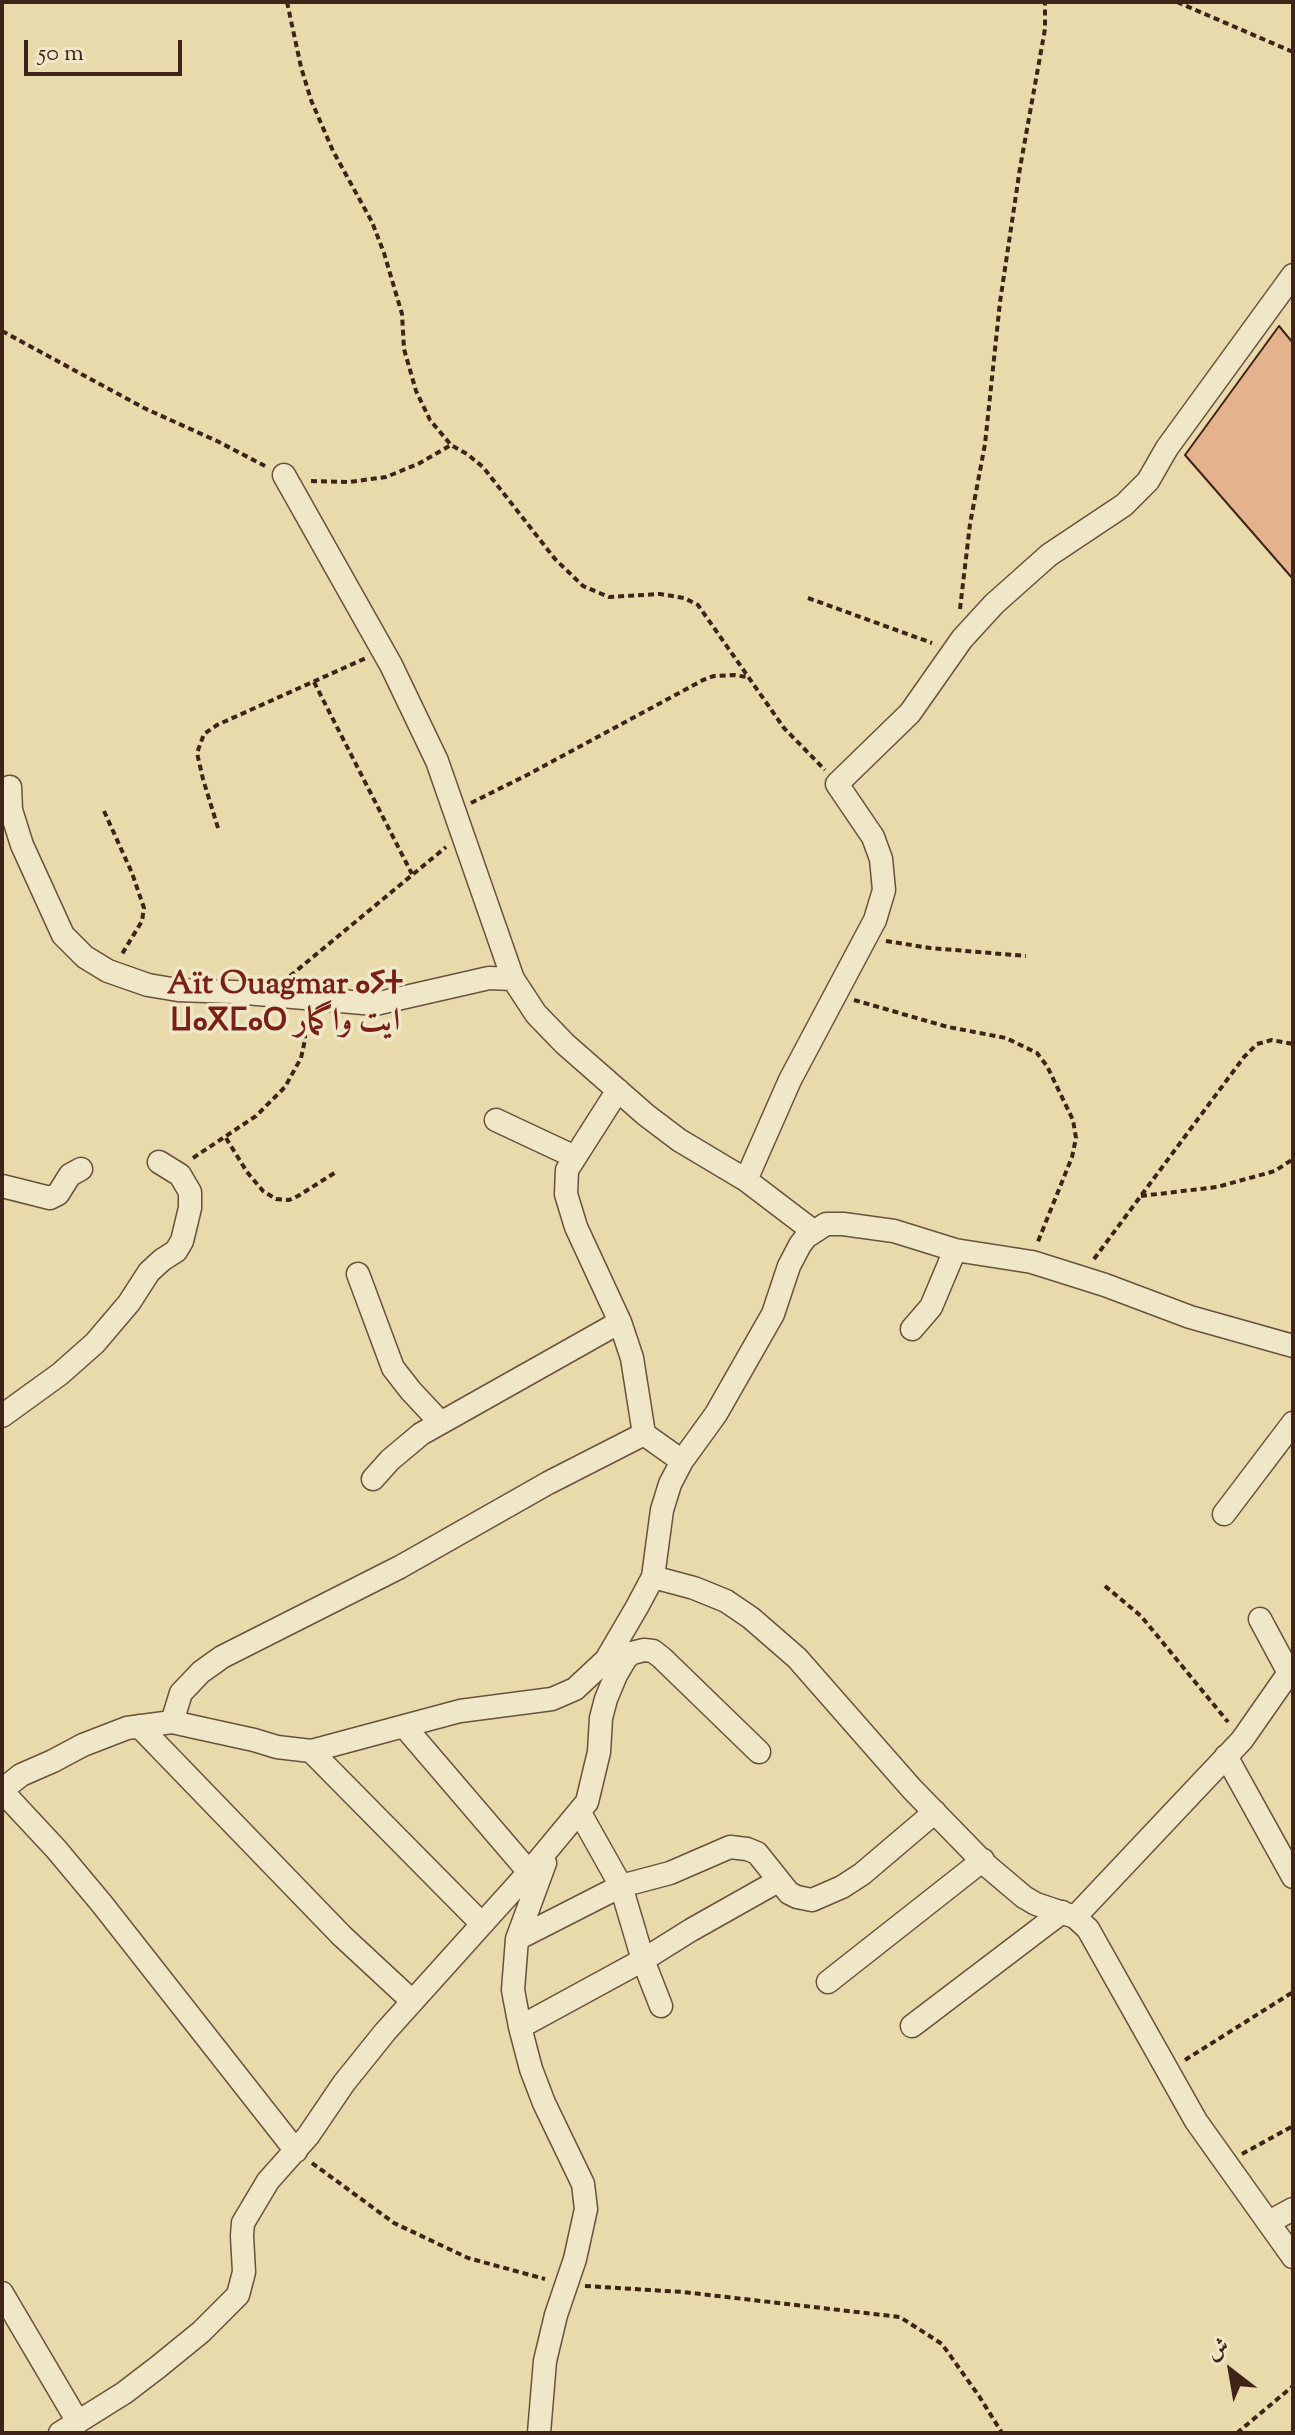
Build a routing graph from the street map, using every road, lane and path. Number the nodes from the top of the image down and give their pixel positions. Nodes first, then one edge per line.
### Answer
1 (287, 2) edge
2 (1045, 2) edge
3 (1177, 2) edge
4 (1293, 52) edge
5 (1293, 275) edge
6 (1276, 300) junction
7 (1293, 316) edge
8 (2, 331) edge
9 (451, 445) junction
10 (284, 475) junction
11 (808, 598) dead end
12 (957, 645) junction
13 (383, 651) junction
14 (747, 677) junction
15 (314, 682) junction
16 (837, 784) junction
17 (10, 787) dead end
18 (104, 811) dead end
19 (454, 811) junction
20 (218, 828) dead end
21 (462, 834) junction
22 (412, 874) junction
23 (865, 938) junction
24 (1026, 956) dead end
25 (108, 971) junction
26 (513, 979) junction
27 (836, 995) junction
28 (266, 996) junction
29 (303, 999) junction
30 (1293, 1044) edge
31 (618, 1090) junction
32 (496, 1120) dead end
33 (226, 1138) junction
34 (575, 1157) junction
35 (1293, 1159) edge
36 (166, 1166) joint
37 (81, 1169) dead end
38 (336, 1172) dead end
39 (746, 1180) junction
40 (2, 1186) edge
41 (1141, 1196) junction
42 (813, 1231) junction
43 (955, 1250) junction
44 (1032, 1262) junction
45 (358, 1274) dead end
46 (1081, 1277) junction
47 (620, 1322) junction
48 (912, 1329) dead end
49 (1293, 1346) edge
50 (2, 1416) edge
51 (440, 1422) junction
52 (1293, 1423) edge
53 (644, 1434) junction
54 (682, 1461) junction
55 (373, 1479) dead end
56 (1224, 1514) dead end
57 (653, 1577) junction
58 (1105, 1586) dead end
59 (1260, 1619) dead end
60 (1291, 1670) edge
61 (172, 1722) junction
62 (139, 1726) junction
63 (404, 1726) junction
64 (1234, 1748) junction
65 (311, 1751) junction
66 (759, 1752) dead end
67 (11, 1770) edge
68 (2, 1790) edge
69 (935, 1812) junction
70 (580, 1813) junction
71 (553, 1843) junction
72 (983, 1860) junction
73 (529, 1872) junction
74 (1293, 1877) edge
75 (778, 1881) junction
76 (621, 1886) junction
77 (1069, 1915) junction
78 (482, 1924) junction
79 (517, 1939) junction
80 (643, 1960) junction
81 (828, 1982) dead end
82 (1293, 1992) edge
83 (411, 2000) junction
84 (661, 2006) dead end
85 (912, 2026) dead end
86 (520, 2027) junction
87 (1167, 2072) junction
88 (1293, 2126) edge
89 (296, 2151) junction
90 (1226, 2163) junction
91 (1293, 2209) edge
92 (1269, 2222) junction
93 (1293, 2257) edge
94 (566, 2285) junction
95 (2, 2293) edge
96 (1293, 2386) edge
97 (69, 2427) edge
98 (539, 2433) edge
99 (1002, 2433) edge
100 (1237, 2433) edge

1 - 9 path
2 - 12 path
3 - 4 path
5 - 6 street
6 - 7 street
6 - 12 street
8 - 10 path
9 - 10 path
9 - 14 path
10 - 13 street
11 - 12 path
12 - 16 street
13 - 15 path
13 - 19 street
14 - 16 path
14 - 19 path
15 - 20 path
15 - 22 path
16 - 23 street
17 - 25 street
18 - 25 path
19 - 21 street
21 - 22 path
21 - 26 street
22 - 28 path
23 - 24 path
23 - 27 street
25 - 28 street
26 - 29 street
26 - 31 street
27 - 39 street
27 - 44 path
28 - 29 street
29 - 33 path
30 - 41 path
31 - 34 street
31 - 39 street
32 - 34 street
33 - 36 path
33 - 38 path
34 - 47 street
35 - 41 path
36 - 50 street
37 - 40 street
39 - 42 street
41 - 46 path
42 - 43 street
42 - 54 street
43 - 44 street
43 - 48 street
44 - 46 street
45 - 51 street
46 - 49 street
47 - 51 street
47 - 53 street
51 - 55 street
52 - 56 street
53 - 54 street
53 - 61 street
54 - 57 street
57 - 63 street
57 - 69 street
58 - 64 path
59 - 60 street
60 - 64 street
61 - 62 street
61 - 65 street
62 - 67 street
62 - 83 street
63 - 65 street
63 - 73 street
64 - 74 street
64 - 77 street
65 - 78 street
66 - 70 street
67 - 68 street
68 - 89 street
69 - 72 street
69 - 75 street
70 - 71 street
70 - 76 street
71 - 73 street
71 - 79 street
72 - 77 street
72 - 81 street
73 - 78 street
75 - 76 street
75 - 80 street
76 - 79 street
76 - 80 street
77 - 85 street
77 - 87 street
78 - 83 street
79 - 86 street
80 - 84 street
80 - 86 street
82 - 87 path
83 - 89 street
86 - 94 street
87 - 90 street
88 - 90 path
89 - 94 path
89 - 97 street
90 - 92 street
91 - 92 street
92 - 93 street
94 - 98 street
94 - 99 path
95 - 97 street
96 - 100 path

